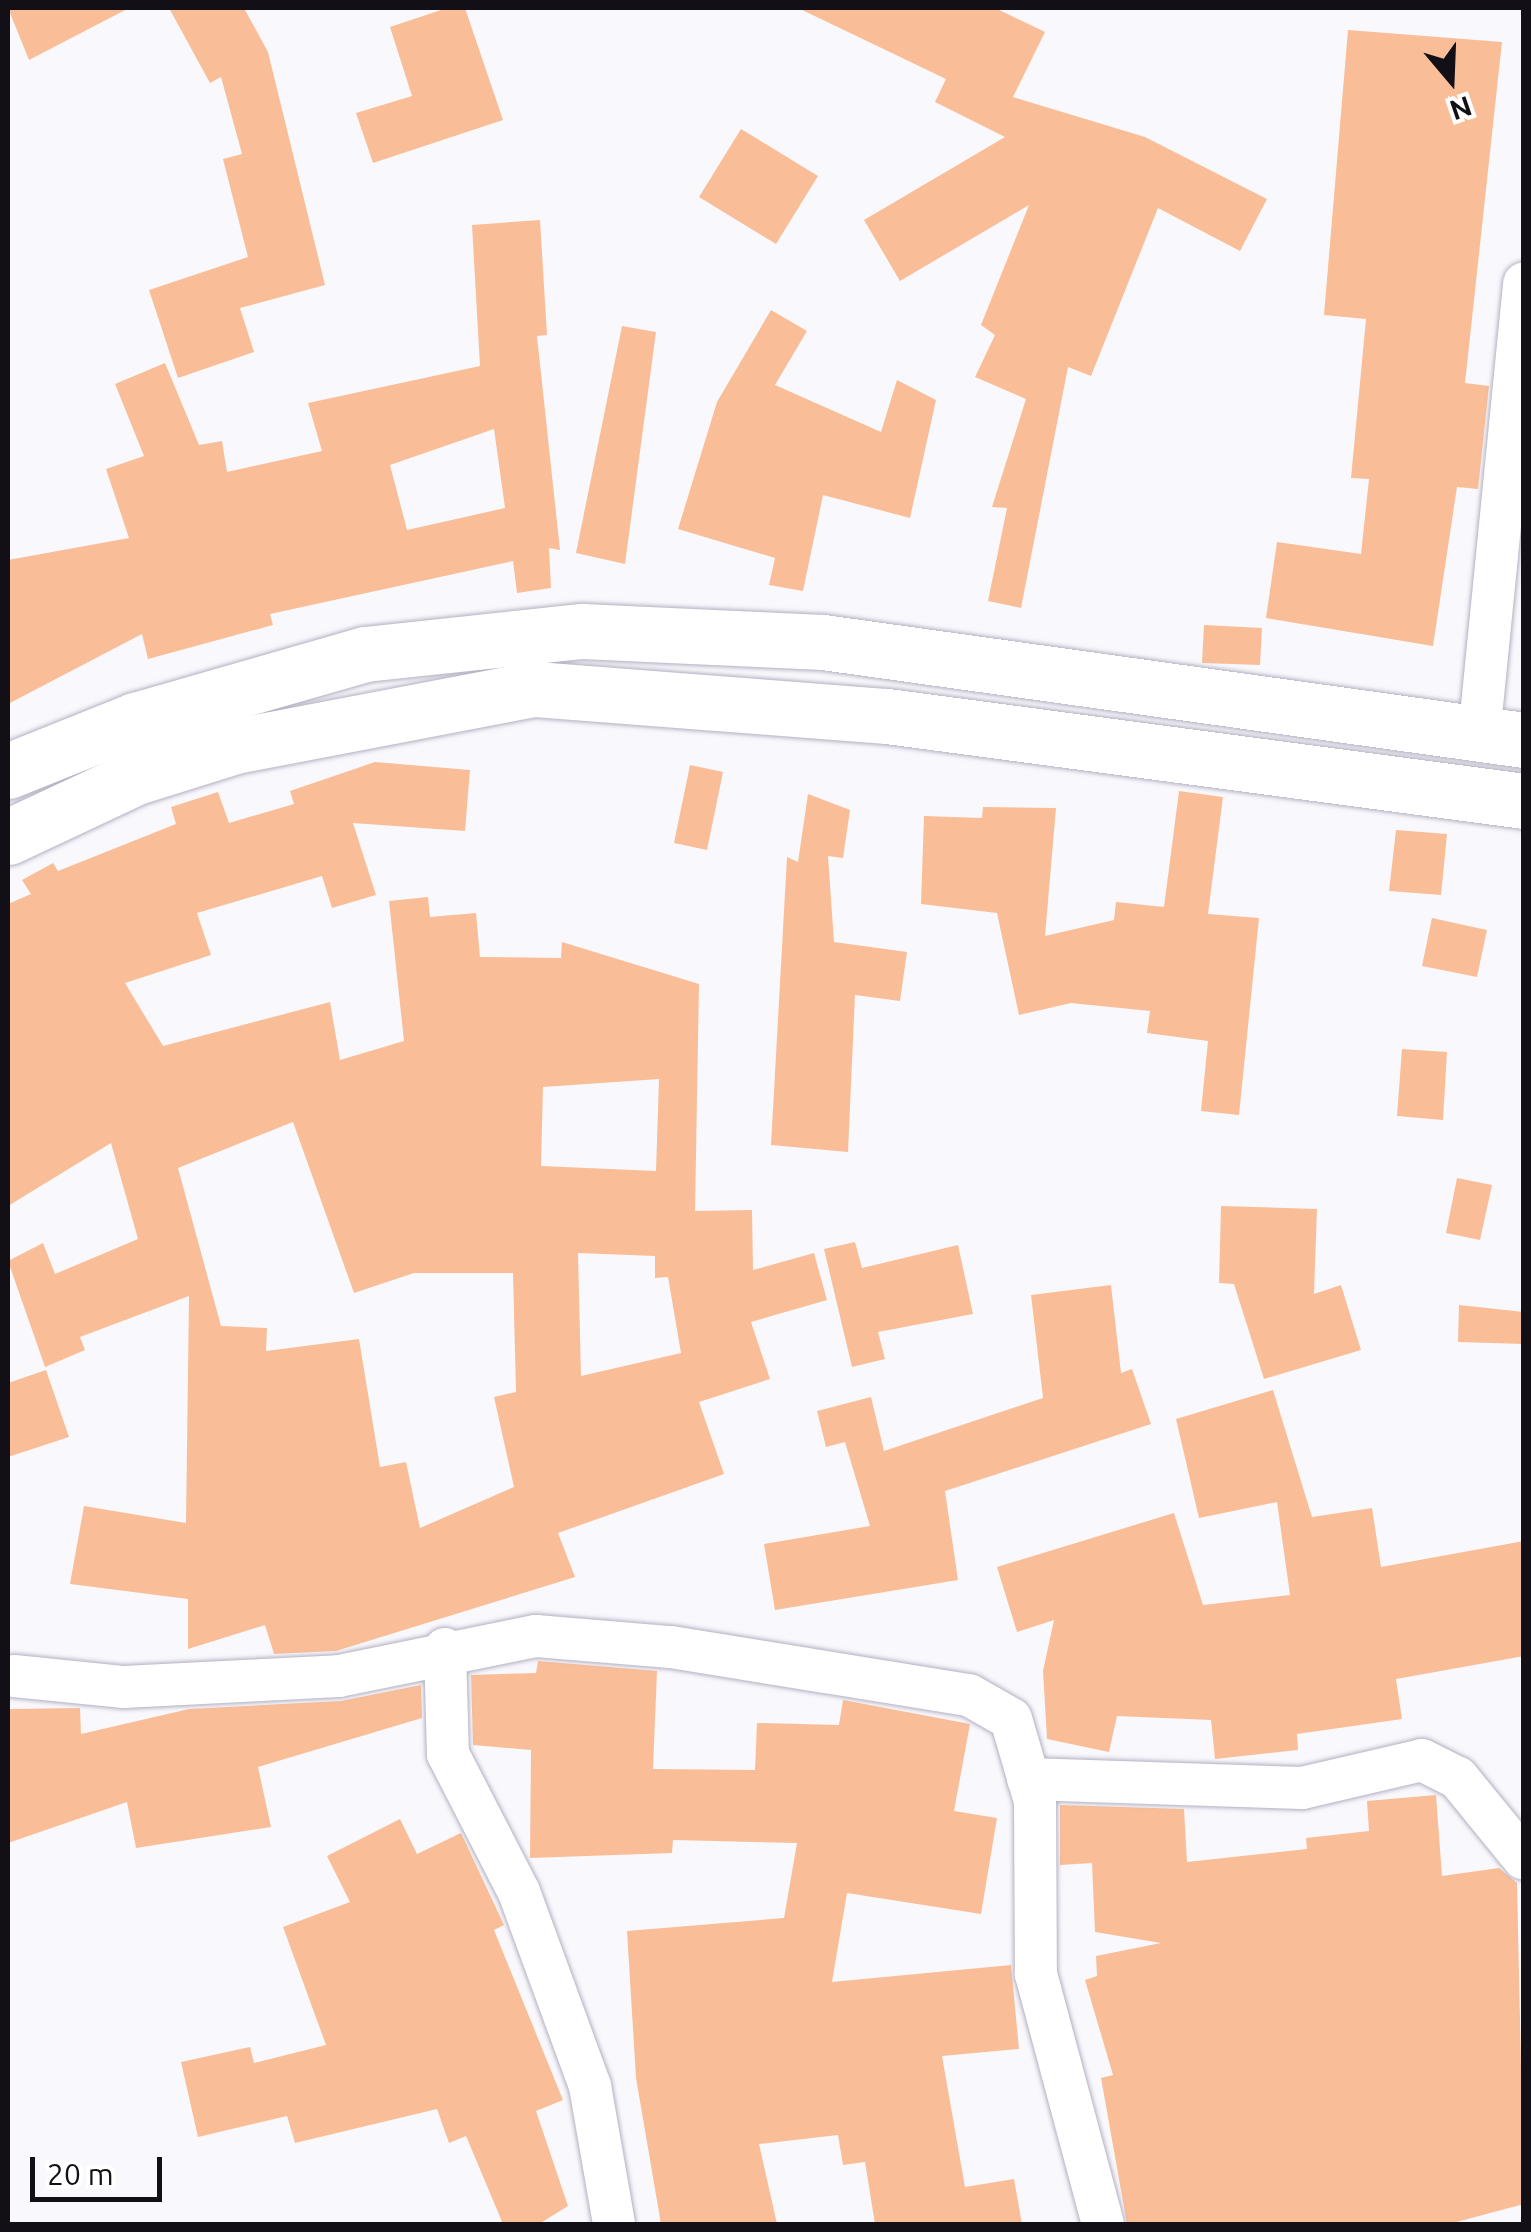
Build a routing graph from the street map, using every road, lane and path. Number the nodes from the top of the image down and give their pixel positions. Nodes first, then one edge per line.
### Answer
1 (1524, 283) edge
2 (1501, 738) edge
3 (8, 771) edge
4 (1524, 801) edge
5 (8, 837) edge
6 (445, 1649) junction
7 (14, 1676) dead end
8 (1028, 1779) junction
9 (1524, 1859) edge
10 (614, 2224) edge
11 (1103, 2224) edge

1 - 2 street
2 - 3 main road
4 - 5 main road
6 - 7 street
6 - 8 street
6 - 10 street
8 - 9 street
8 - 11 street

